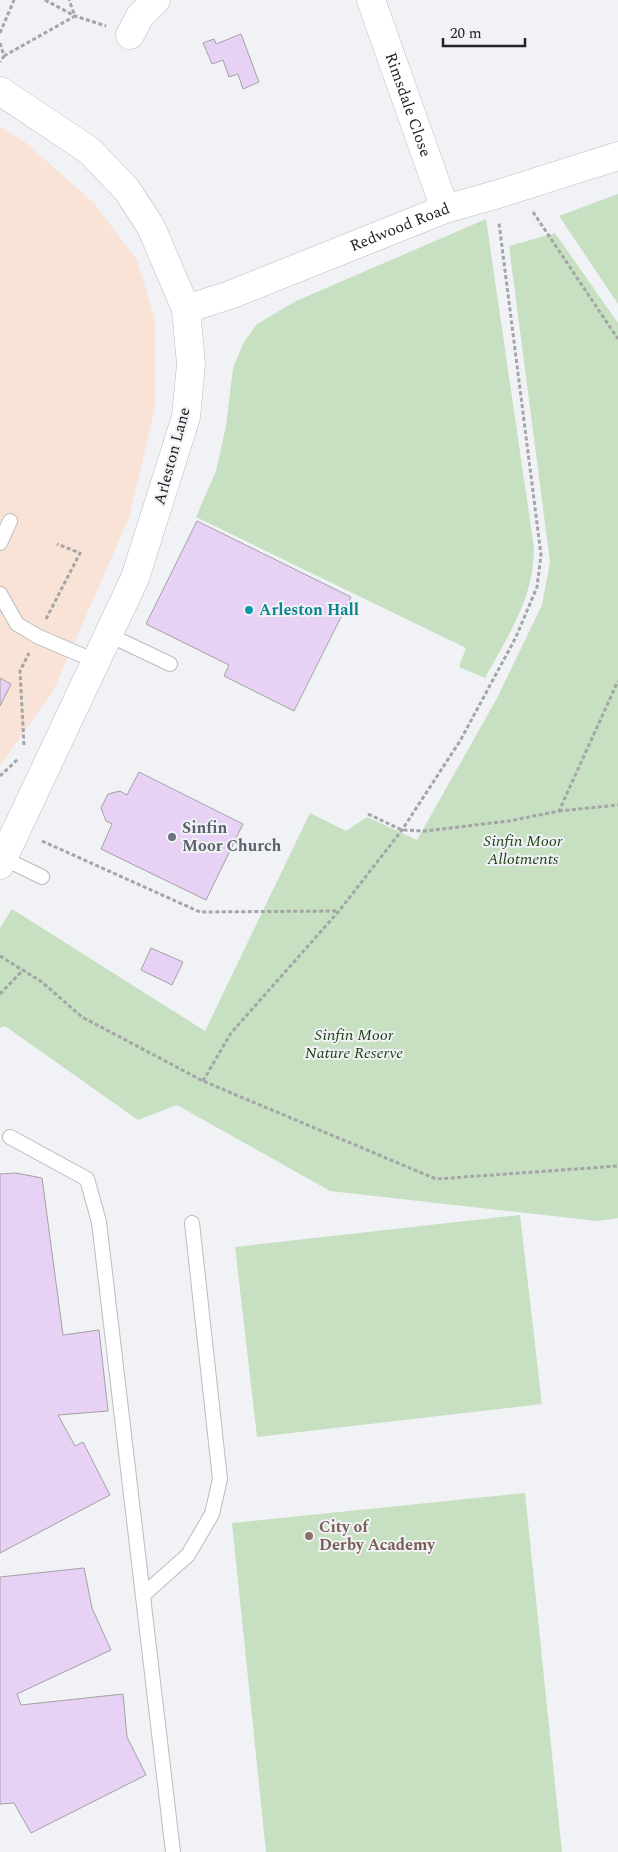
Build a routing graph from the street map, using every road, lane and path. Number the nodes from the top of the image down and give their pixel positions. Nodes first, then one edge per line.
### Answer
1 (14, 0) edge
2 (45, 0) edge
3 (70, 0) edge
4 (156, 0) edge
5 (371, 0) edge
6 (75, 16) junction
7 (0, 33) edge
8 (130, 35) joint
9 (0, 43) edge
10 (4, 56) junction
11 (0, 62) edge
12 (0, 90) edge
13 (618, 156) edge
14 (521, 187) junction
15 (495, 196) junction
16 (444, 209) junction
17 (186, 310) junction
18 (618, 339) edge
19 (10, 521) dead end
20 (0, 543) edge
21 (0, 594) edge
22 (107, 634) junction
23 (95, 661) junction
24 (170, 664) dead end
25 (618, 681) edge
26 (618, 805) edge
27 (559, 812) junction
28 (368, 814) dead end
29 (18, 830) junction
30 (402, 830) junction
31 (2, 862) edge
32 (42, 877) dead end
33 (339, 911) junction
34 (0, 956) edge
35 (23, 970) junction
36 (0, 994) edge
37 (203, 1081) junction
38 (10, 1137) dead end
39 (618, 1166) edge
40 (192, 1223) dead end
41 (143, 1595) junction
42 (173, 1852) edge

1 - 7 path
2 - 6 path
3 - 6 path
4 - 8 street
5 - 16 street, Rimsdale Close
6 - 8 path
6 - 10 path
9 - 10 path
10 - 11 path
12 - 17 street, Arleston Lane
13 - 14 street, Redwood Road
14 - 15 street, Redwood Road
14 - 18 path
15 - 16 street, Redwood Road
15 - 30 path
16 - 17 street, Redwood Road
17 - 22 street, Arleston Lane
19 - 20 lane
21 - 23 lane
22 - 23 street, Arleston Lane
22 - 24 lane
23 - 29 street, Arleston Lane
25 - 27 path
26 - 27 path
27 - 30 path
28 - 30 path
29 - 31 street, Arleston Lane
29 - 33 path
30 - 33 path
31 - 32 lane
33 - 37 path
34 - 35 path
35 - 36 path
35 - 37 path
37 - 39 path
38 - 41 lane
40 - 41 lane
41 - 42 lane

